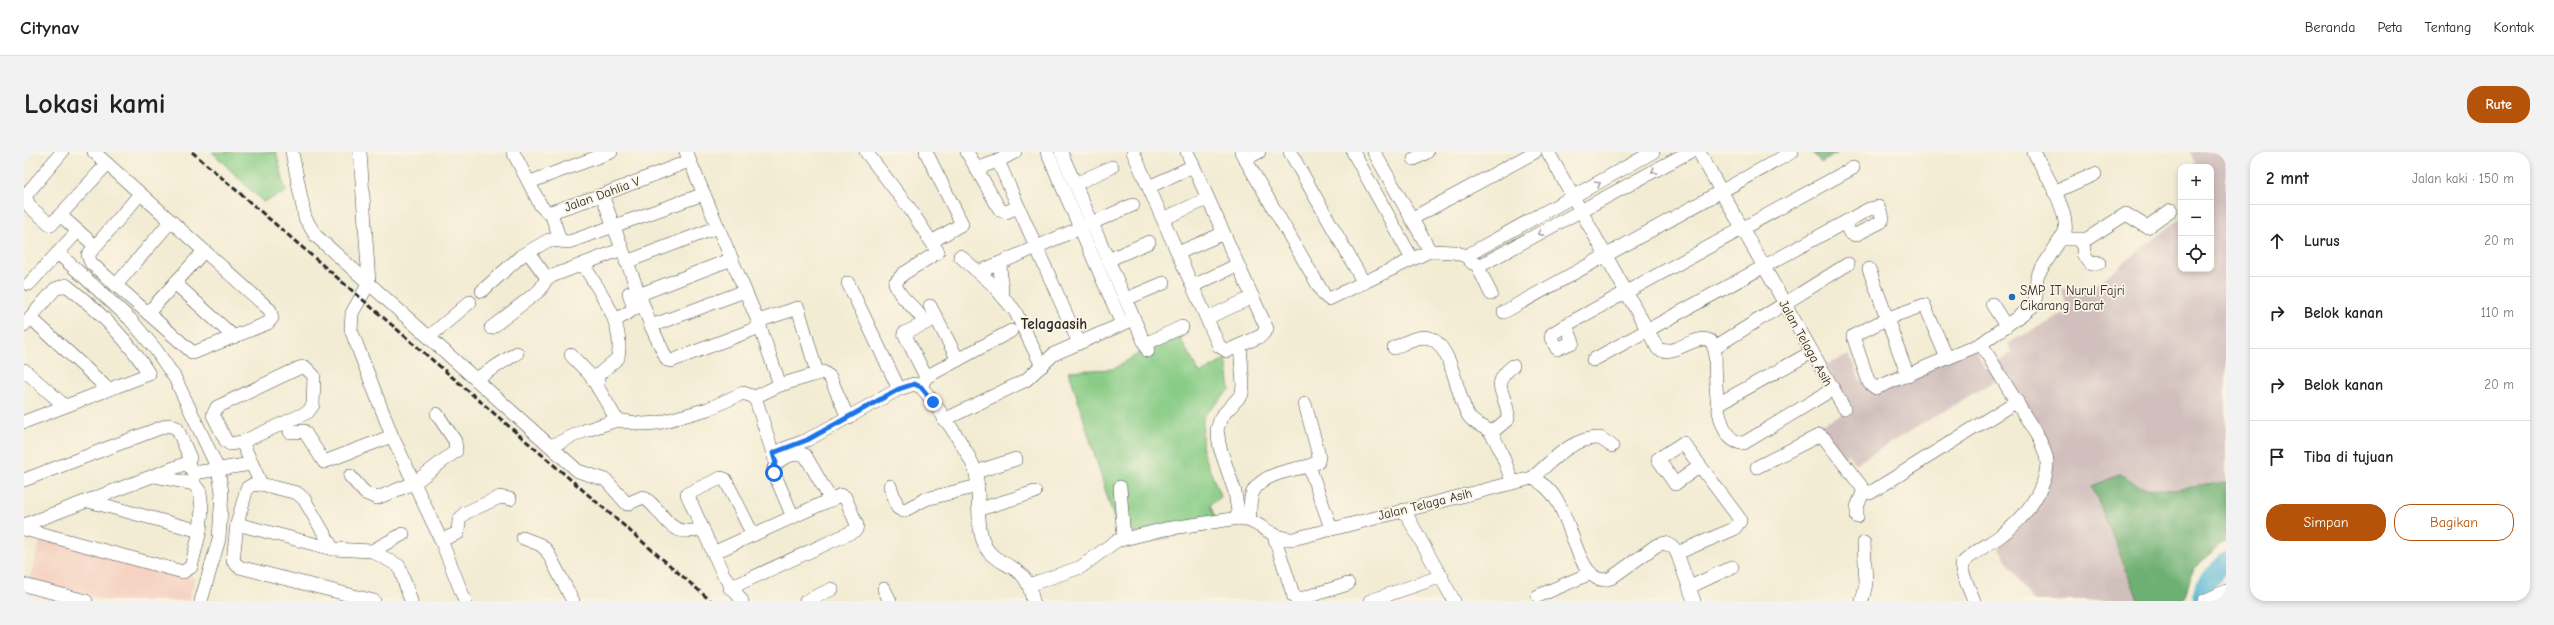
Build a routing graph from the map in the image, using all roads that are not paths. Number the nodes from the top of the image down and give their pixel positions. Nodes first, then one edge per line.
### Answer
1 (62, 152) edge
2 (94, 152) edge
3 (292, 152) edge
4 (360, 152) edge
5 (514, 152) edge
6 (611, 152) edge
7 (866, 152) edge
8 (926, 152) edge
9 (967, 152) edge
10 (1015, 152) edge
11 (1047, 152) edge
12 (1061, 152) edge
13 (1187, 152) edge
14 (1259, 152) edge
15 (1290, 152) edge
16 (1353, 152) edge
17 (1374, 152) edge
18 (1427, 152) edge
19 (1535, 152) edge
20 (1548, 152) edge
21 (1653, 152) edge
22 (1689, 152) edge
23 (1699, 152) edge
24 (1792, 152) edge
25 (2034, 152) edge
26 (1135, 153) edge
27 (688, 156) edge
28 (1243, 156) edge
29 (1414, 159) dead end
30 (998, 161) junction
31 (107, 164) junction
32 (1193, 166) junction
33 (1112, 167) dead end
34 (1853, 168) dead end
35 (976, 169) junction
36 (2096, 174) dead end
37 (530, 182) junction
38 (1075, 184) junction
39 (1149, 187) junction
40 (1722, 191) junction
41 (2054, 192) junction
42 (140, 194) junction
43 (704, 194) junction
44 (602, 195) junction
45 (1573, 198) junction
46 (1207, 199) junction
47 (1134, 205) dead end
48 (1018, 206) junction
49 (2171, 210) dead end
50 (1580, 211) junction
51 (551, 213) junction
52 (60, 215) junction
53 (1163, 219) junction
54 (1411, 219) junction
55 (171, 221) junction
56 (1845, 223) dead end
57 (1086, 226) junction
58 (613, 227) junction
59 (718, 227) junction
60 (1742, 229) junction
61 (78, 231) junction
62 (1222, 234) junction
63 (2062, 239) junction
64 (560, 240) junction
65 (2079, 240) junction
66 (933, 241) junction
67 (1149, 242) dead end
68 (94, 245) junction
69 (1038, 247) junction
70 (204, 250) junction
71 (1430, 251) junction
72 (528, 252) junction
73 (58, 253) junction
74 (1178, 253) junction
75 (621, 254) junction
76 (960, 256) dead end
77 (1466, 256) junction
78 (1606, 258) junction
79 (732, 259) junction
80 (1412, 259) junction
81 (1108, 260) junction
82 (2099, 263) dead end
83 (583, 264) junction
84 (1000, 264) junction
85 (1236, 264) junction
86 (1848, 264) dead end
87 (1477, 265) junction
88 (1762, 267) junction
89 (1868, 269) dead end
90 (979, 272) junction
91 (546, 278) junction
92 (27, 282) edge
93 (175, 283) junction
94 (369, 283) junction
95 (848, 283) dead end
96 (1164, 283) dead end
97 (1364, 283) junction
98 (116, 285) junction
99 (1193, 286) junction
100 (482, 291) dead end
101 (745, 291) junction
102 (1625, 293) junction
103 (1491, 294) dead end
104 (638, 295) junction
105 (1002, 296) junction
106 (1253, 297) junction
107 (1126, 299) junction
108 (46, 300) junction
109 (470, 302) dead end
110 (1784, 304) junction
111 (1992, 304) dead end
112 (930, 306) dead end
113 (1504, 312) dead end
114 (148, 313) junction
115 (937, 318) junction
116 (1207, 318) junction
117 (1888, 318) junction
118 (616, 320) junction
119 (27, 322) edge
120 (1128, 322) junction
121 (925, 323) junction
122 (759, 324) junction
123 (1566, 325) dead end
124 (651, 326) junction
125 (2006, 326) junction
126 (1182, 327) dead end
127 (491, 328) dead end
128 (1646, 330) junction
129 (1011, 332) dead end
130 (234, 337) junction
131 (429, 337) junction
132 (1079, 343) junction
133 (1981, 344) junction
134 (1240, 346) junction
135 (1715, 347) junction
136 (1394, 348) dead end
137 (1812, 352) junction
138 (517, 353) dead end
139 (571, 354) dead end
140 (1947, 358) junction
141 (958, 360) junction
142 (1593, 360) dead end
143 (1042, 366) junction
144 (1513, 366) dead end
145 (24, 370) edge
146 (817, 373) junction
147 (1908, 376) junction
148 (476, 379) junction
149 (924, 382) junction
150 (780, 385) junction
151 (598, 388) junction
152 (108, 389) junction
153 (899, 389) junction
154 (1833, 389) junction
155 (755, 397) junction
156 (2017, 401) junction
157 (1306, 404) dead end
158 (1718, 404) junction
159 (65, 406) junction
160 (1844, 408) dead end
161 (437, 414) dead end
162 (848, 418) junction
163 (617, 420) junction
164 (944, 420) junction
165 (24, 422) edge
166 (290, 432) dead end
167 (1491, 433) junction
168 (392, 436) junction
169 (242, 442) junction
170 (551, 446) junction
171 (1612, 446) dead end
172 (774, 458) junction
173 (1016, 459) dead end
174 (251, 464) junction
175 (1309, 466) junction
176 (1700, 466) dead end
177 (1757, 467) dead end
178 (218, 469) junction
179 (976, 472) junction
180 (192, 473) junction
181 (154, 476) junction
182 (350, 476) dead end
183 (1532, 478) junction
184 (24, 480) edge
185 (1512, 481) junction
186 (261, 484) junction
187 (414, 484) junction
188 (890, 486) dead end
189 (978, 486) junction
190 (1120, 487) dead end
191 (1864, 490) junction
192 (1035, 492) dead end
193 (510, 499) dead end
194 (88, 500) junction
195 (831, 500) junction
196 (980, 509) junction
197 (1404, 510) junction
198 (792, 517) junction
199 (1857, 517) dead end
200 (1244, 519) junction
201 (237, 524) junction
202 (24, 525) edge
203 (1331, 528) junction
204 (24, 529) edge
205 (702, 529) junction
206 (200, 532) junction
207 (403, 534) dead end
208 (753, 534) junction
209 (1274, 536) junction
210 (523, 538) dead end
211 (1124, 539) junction
212 (441, 540) junction
213 (389, 541) junction
214 (1864, 543) dead end
215 (333, 549) junction
216 (372, 551) junction
217 (713, 552) junction
218 (1677, 554) junction
219 (399, 566) junction
220 (1732, 567) dead end
221 (1591, 573) junction
222 (1442, 576) junction
223 (1348, 584) dead end
224 (24, 585) edge
225 (1029, 585) junction
226 (1690, 586) junction
227 (730, 588) junction
228 (832, 589) dead end
229 (884, 589) dead end
230 (2226, 591) edge
231 (1538, 596) dead end
232 (2207, 599) edge
233 (86, 601) edge
234 (201, 601) edge
235 (374, 601) edge
236 (411, 601) edge
237 (465, 601) edge
238 (573, 601) edge
239 (742, 601) edge
240 (806, 601) edge
241 (890, 601) edge
242 (1033, 601) edge
243 (1370, 601) edge
244 (1454, 601) edge
245 (1694, 601) edge
246 (1862, 601) edge
247 (1974, 601) edge

1 - 52 street
2 - 31 street
3 - 94 street
4 - 94 street
5 - 37 street, Jalan Dahlia V
6 - 37 street
7 - 66 street
8 - 66 street
9 - 35 street
10 - 30 street
11 - 57 street
12 - 38 street
13 - 32 street
14 - 28 street
15 - 97 street
16 - 80 street
17 - 54 street
18 - 29 street
19 - 54 street
20 - 45 street
45 -> 21 street
22 -> 50 street
23 - 40 street, Jalan Telaga Asih
24 - 40 street
25 - 41 street
26 - 39 street
27 - 43 street
27 - 44 street, Jalan Dahlia V
28 - 97 street
30 - 35 street
30 - 48 street
31 - 42 street
31 - 52 street
32 - 39 street
32 - 46 street
33 - 38 street
34 - 60 street
35 - 48 street
36 - 41 street
37 - 51 street, Jalan Dahlia V
38 - 57 street
39 - 53 street
40 - 60 street, Jalan Telaga Asih
40 - 78 street
41 - 63 street
42 - 55 street
42 - 68 street
43 - 58 street
43 - 59 street
44 - 51 street, Jalan Dahlia V
44 - 58 street
45 - 50 street
45 - 77 street
46 - 53 street
46 - 62 street
47 - 57 street
48 - 69 street
49 - 65 street
50 - 78 street
50 -> 87 street
51 - 64 street
52 - 61 street
53 - 74 street
54 - 71 street
55 - 70 street
55 - 98 street
56 - 88 street
57 - 69 street
57 - 81 street
57 - 120 street
58 - 64 street
58 - 75 street
59 - 75 street
59 - 79 street
60 - 88 street, Jalan Telaga Asih
60 - 102 street
61 - 68 street
61 - 73 street
62 - 74 street
62 - 85 street
63 - 65 street
63 - 125 street
64 - 72 street
65 - 82 street
66 - 121 street
67 - 81 street
68 - 98 street
69 - 84 street
69 - 132 street
70 - 93 street
70 - 130 street
71 - 77 street
71 - 80 street
72 - 91 street
72 - 100 street
73 - 92 street
73 - 178 street
74 - 99 street
75 - 83 street
75 - 104 street
75 - 118 street
76 - 90 street
77 - 87 street
78 - 102 street
78 - 113 street
79 - 101 street
79 - 104 street
80 - 97 street
81 - 107 street
83 - 91 street
83 - 118 street
84 - 90 street
84 - 105 street
85 - 99 street
85 - 106 street
86 - 110 street
87 - 103 street
88 - 110 street, Jalan Telaga Asih
88 - 128 street
89 - 117 street
90 - 105 street
91 - 127 street
92 - 108 street
93 - 114 street
93 - 130 street
94 - 131 street
94 - 168 street
95 - 153 street
96 - 107 street
98 - 114 street
99 - 116 street
101 - 122 street
101 - 124 street
102 - 123 street
102 - 128 street
104 - 124 street
105 - 143 street
106 - 116 street
106 - 134 street
107 - 120 street
108 - 119 street
108 - 152 street
109 - 131 street
110 - 135 street
110 - 137 street, Jalan Telaga Asih
111 - 125 street
112 - 115 street
114 - 130 street
115 - 121 street
115 - 141 street
116 - 134 street
117 - 140 street
117 - 147 street
117 - 147 street
118 - 151 street
119 - 152 street
120 - 126 street
120 - 132 street
121 - 149 street
122 - 124 street
122 - 146 street
122 - 150 street
125 - 133 street
128 - 135 street
128 - 142 street
129 - 141 street
131 - 148 street
132 - 143 street
133 - 140 street
133 - 156 street
134 - 200 street
135 - 158 street, Jalan Telaga Asih
136 - 167 street
137 - 154 street, Jalan Telaga Asih
137 - 158 street
138 - 148 street
139 - 151 street
140 - 147 street
141 - 149 street
143 - 164 street
144 - 167 street
145 - 159 street
146 - 150 street
146 - 162 street
148 - 170 street
149 - 153 street
149 - 164 street
150 - 155 street
151 - 163 street
152 - 159 street
153 - 162 street
154 - 158 street, Jalan Telaga Asih
154 - 160 street
155 - 163 street
155 - 172 street
156 - 191 street
156 - 247 street
157 - 175 street
159 - 165 street
161 - 187 street
162 - 172 street
163 - 170 street
164 - 179 street
166 - 168 street
167 - 185 street
168 - 187 street
169 - 169 street
169 - 174 street
170 - 205 street
171 - 183 street
172 - 195 street
172 - 198 street
173 - 179 street
174 - 178 street
174 - 186 street
175 - 200 street
175 - 203 street
176 - 218 street
177 - 191 street
178 - 180 street
178 - 234 street
179 - 189 street
180 - 181 street
180 - 181 street
180 - 184 street
180 - 206 street
181 - 194 street
182 - 187 street
183 - 185 street, Jalan Telaga Asih
183 - 221 street
185 - 197 street, Jalan Telaga Asih
186 - 201 street
186 - 215 street
187 - 212 street
188 - 189 street
189 - 196 street
190 - 211 street
191 - 199 street
192 - 196 street
193 - 212 street
194 - 202 street
194 - 206 street
195 - 198 street
195 - 227 street
196 - 225 street
197 - 203 street, Jalan Telaga Asih
197 - 222 street
198 - 208 street
200 - 209 street, Jalan Telaga Asih
200 - 211 street
201 - 215 street
201 - 235 street
203 - 209 street, Jalan Telaga Asih
204 - 206 street
205 - 208 street
205 - 217 street
207 - 213 street
208 - 217 street
209 - 223 street
210 - 238 street
211 - 225 street
212 - 237 street
213 - 216 street
213 - 219 street
214 - 246 street
215 - 216 street
216 - 219 street
217 - 227 street
218 - 221 street
218 - 226 street
219 - 236 street
220 - 226 street
221 - 231 street
222 - 243 street
222 - 244 street
224 - 233 street
225 - 242 street
226 - 245 street
227 - 239 street
228 - 240 street
229 - 241 street
230 - 232 street

